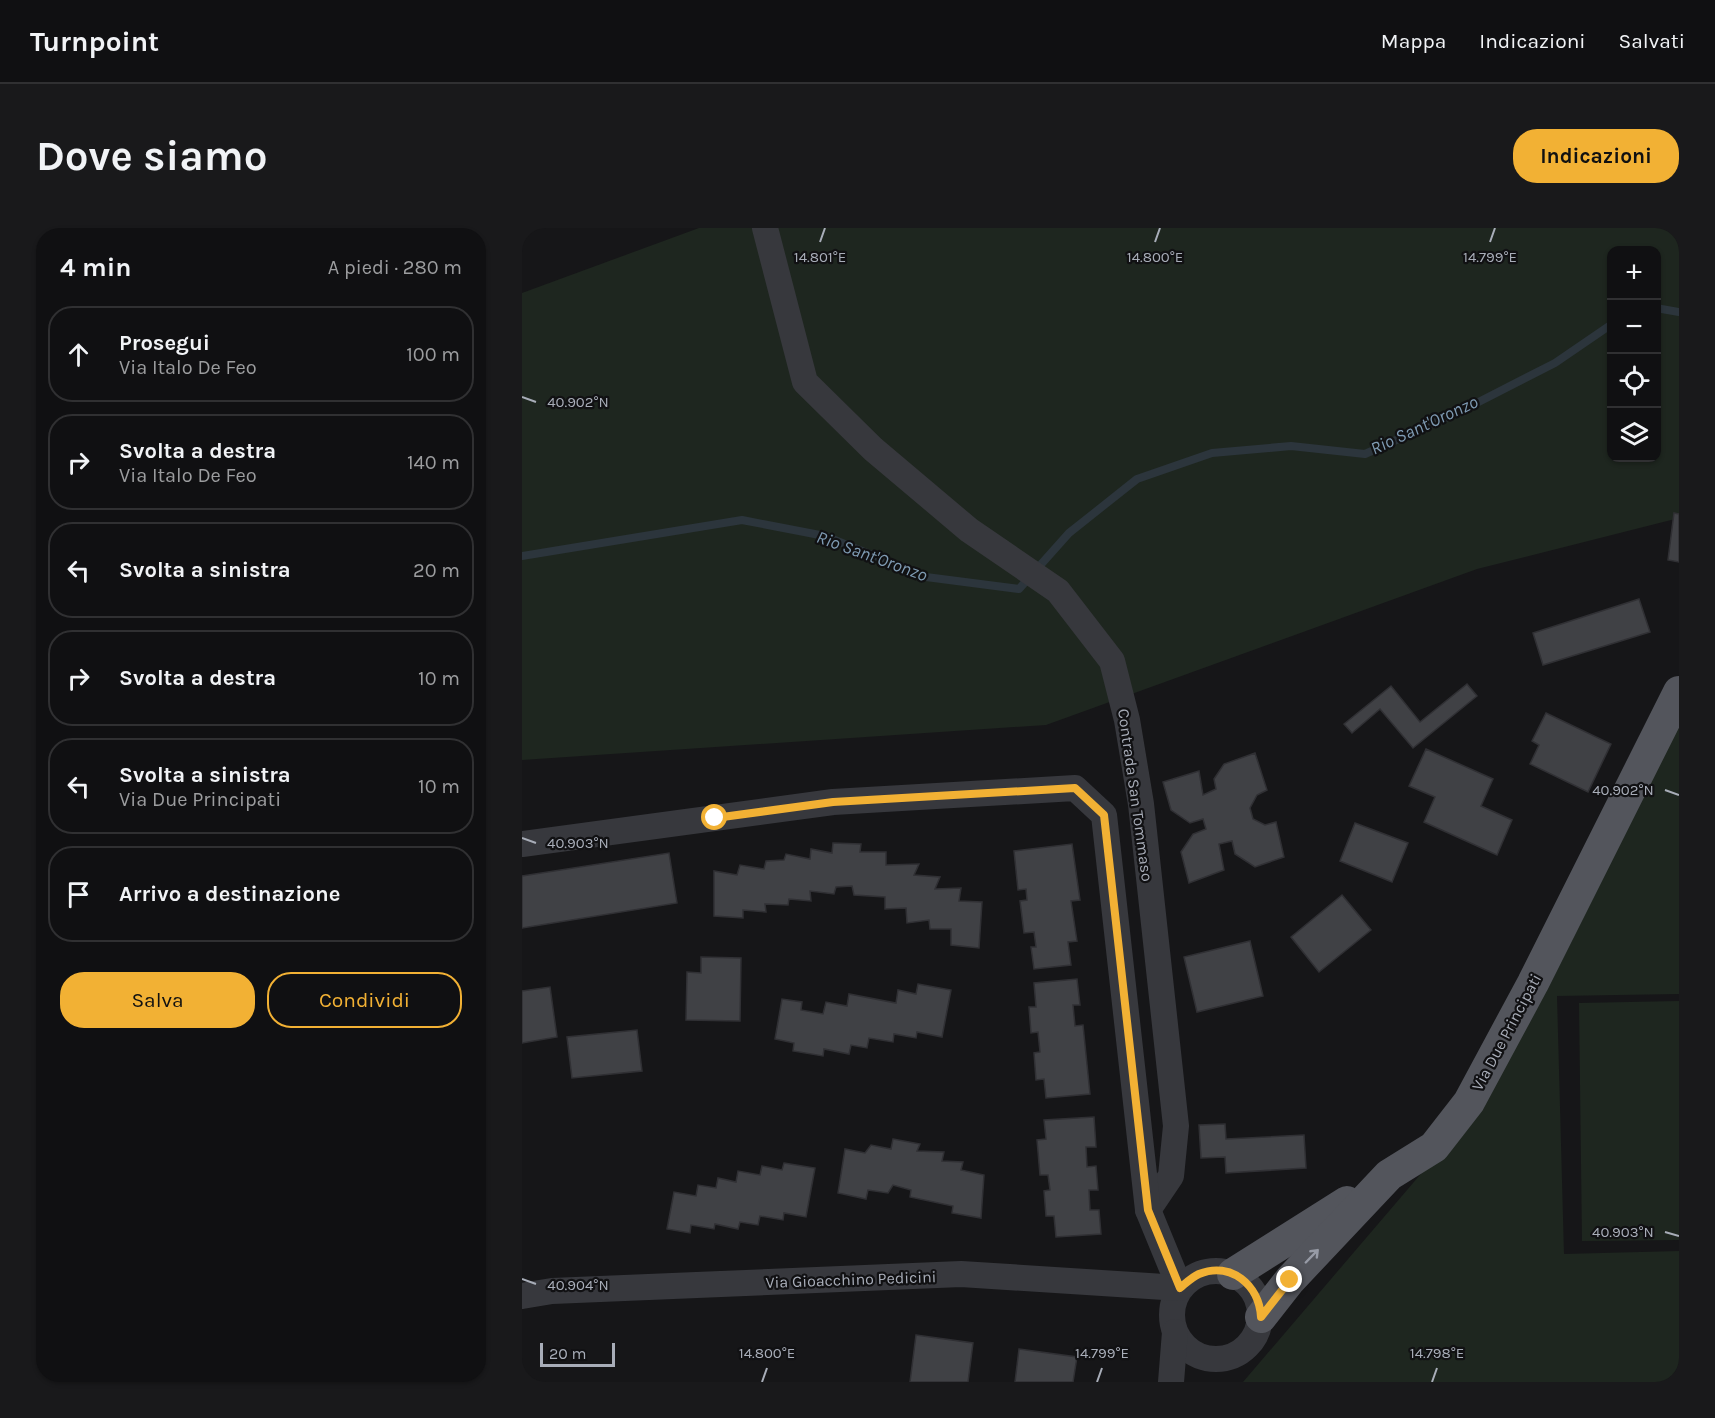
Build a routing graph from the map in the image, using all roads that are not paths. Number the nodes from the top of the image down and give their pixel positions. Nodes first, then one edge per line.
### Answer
1 (765, 228) edge
2 (1679, 692) edge
3 (522, 844) edge
4 (1389, 1175) junction
5 (1148, 1210) junction
6 (1233, 1274) junction
7 (1180, 1288) junction
8 (522, 1296) edge
9 (1261, 1317) junction
10 (1175, 1332) junction
11 (1225, 1359) junction
12 (1171, 1382) edge
13 (1215, 1382) edge

1 - 5 street, Contrada San Tommaso
2 - 4 main road, Via Due Principati
3 - 5 street
4 - 6 main road
9 -> 4 main road, Via Due Principati
5 - 7 street
6 - 7 street
6 - 9 street
7 - 8 street, Via Gioacchino Pedicini
7 - 10 street
9 - 11 street
10 - 11 street
10 - 12 street
11 - 13 street

